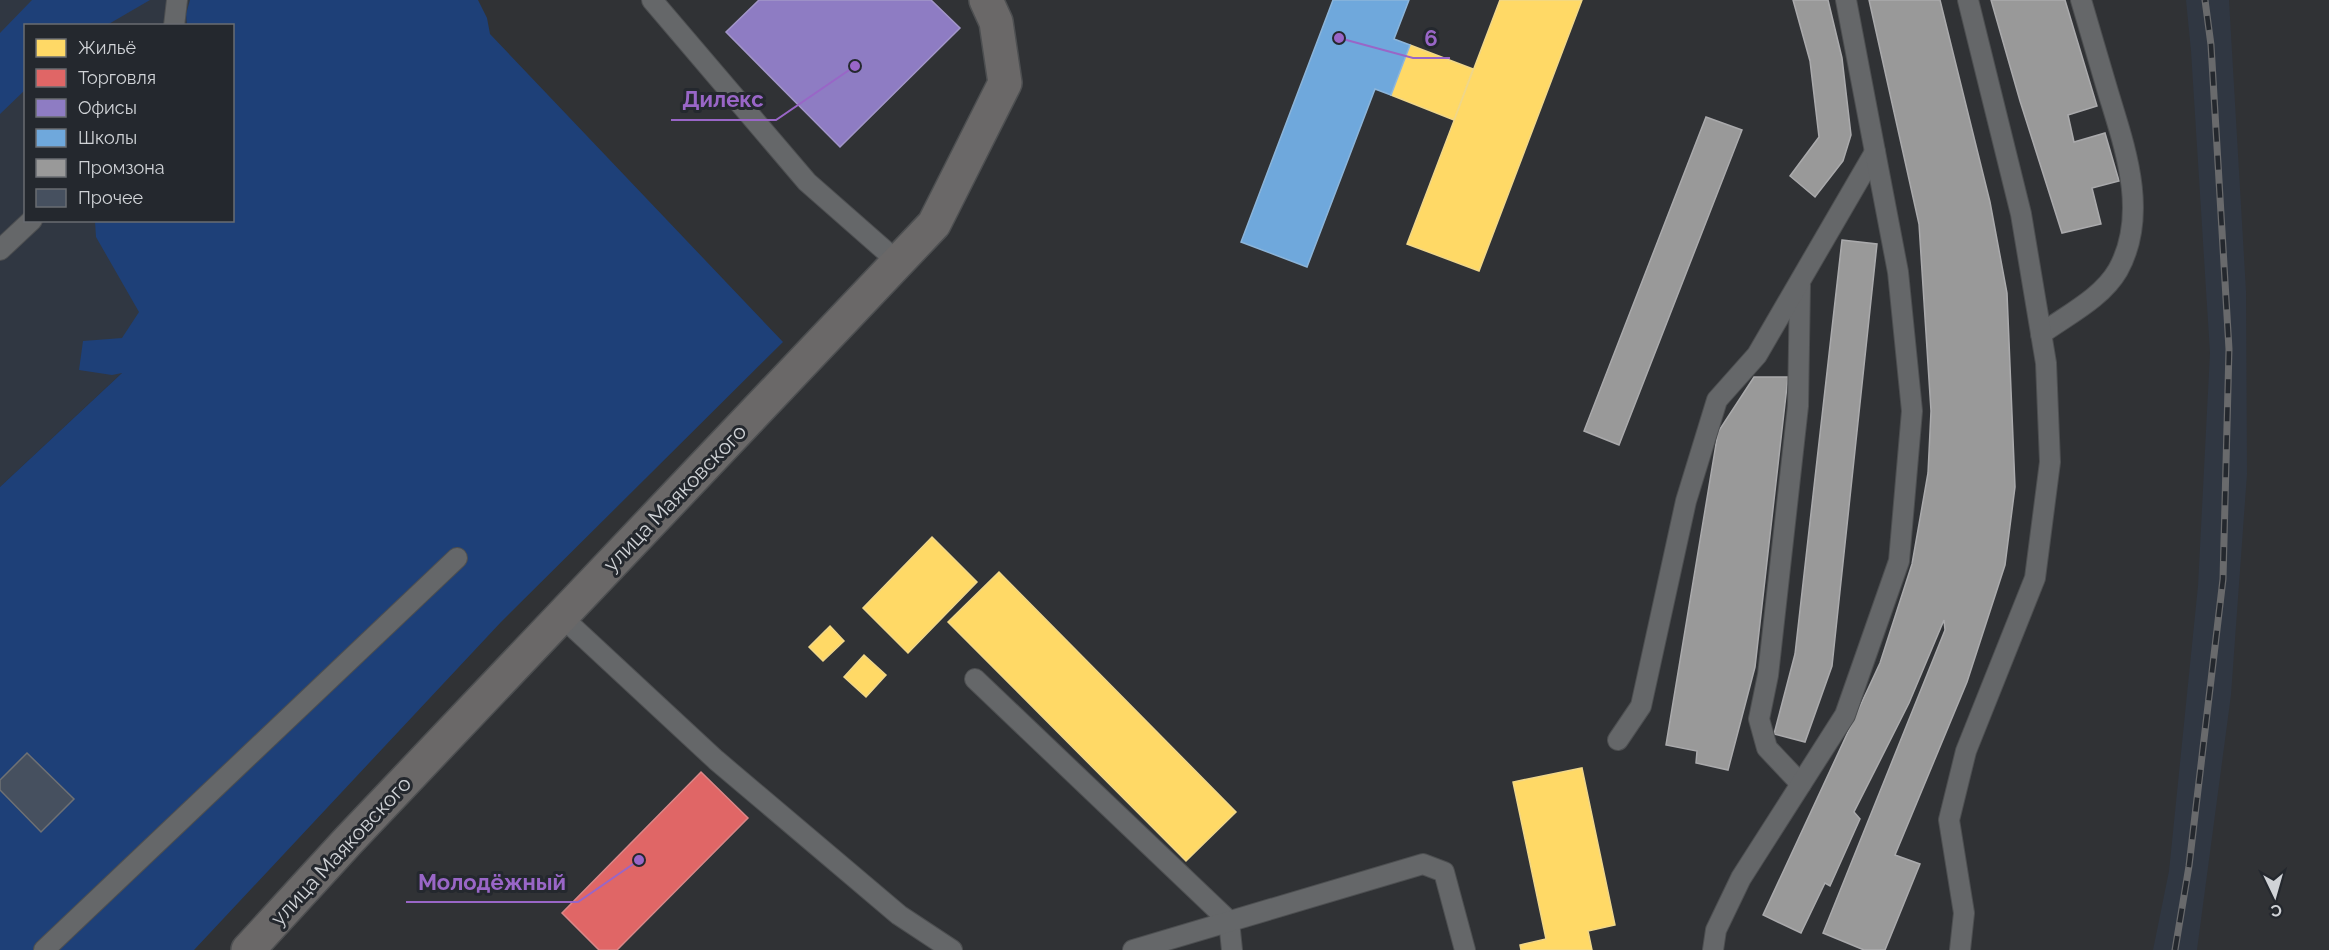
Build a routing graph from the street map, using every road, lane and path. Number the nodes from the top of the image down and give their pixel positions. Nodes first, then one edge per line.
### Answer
1 (177, 0) edge
2 (652, 0) edge
3 (986, 0) edge
4 (1846, 0) edge
5 (1968, 0) edge
6 (2081, 0) edge
7 (174, 24) edge
8 (1875, 152) junction
9 (30, 222) edge
10 (0, 250) edge
11 (898, 262) junction
12 (1800, 282) junction
13 (2041, 334) junction
14 (457, 558) dead end
15 (562, 617) junction
16 (975, 679) dead end
17 (1618, 740) dead end
18 (1801, 784) junction
19 (1229, 921) junction
20 (44, 950) edge
21 (248, 950) edge
22 (952, 950) edge
23 (1133, 950) edge
24 (1232, 950) edge
25 (1465, 950) edge
26 (1713, 950) edge
27 (1960, 950) edge

1 - 7 lane
2 - 11 lane
3 - 11 street, улица Маяковского
4 - 8 lane
5 - 13 lane
6 - 13 lane
8 - 12 lane
8 - 18 lane
9 - 10 lane
11 - 15 street, улица Маяковского
12 - 17 lane
12 - 18 lane
13 - 27 lane
14 - 20 lane
15 - 21 street, улица Маяковского
15 - 22 lane
16 - 19 lane
18 - 26 lane
19 - 23 lane
19 - 24 lane
19 - 25 lane

